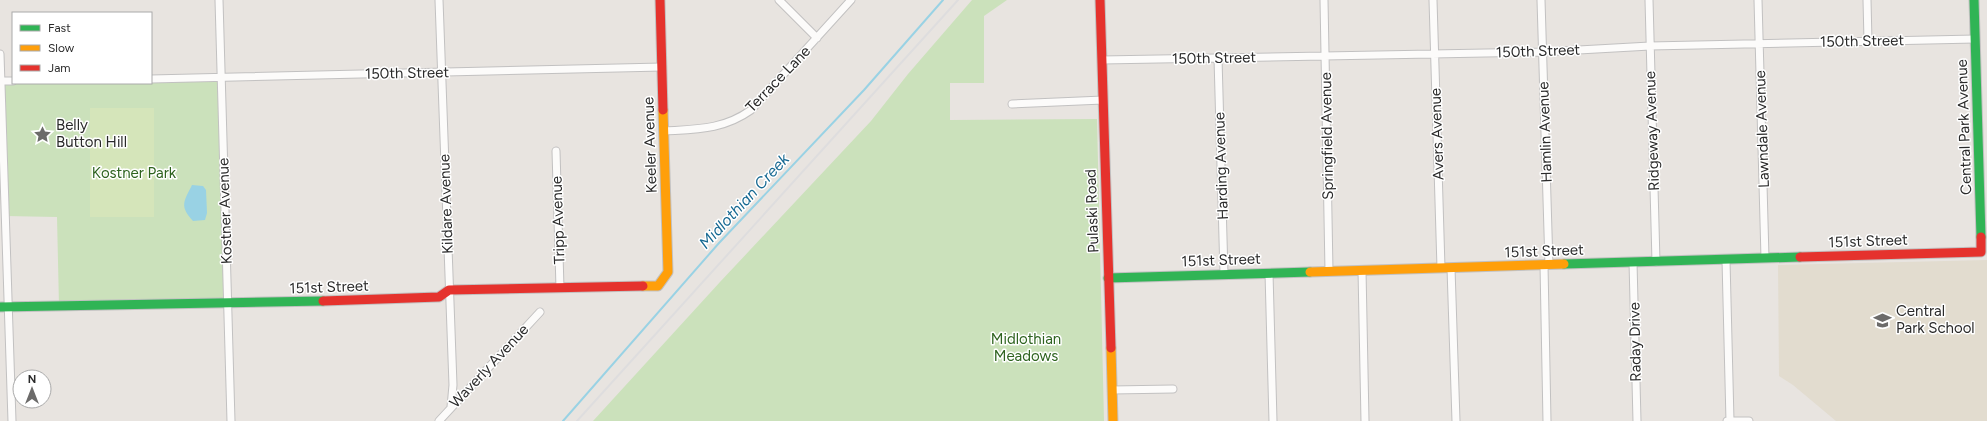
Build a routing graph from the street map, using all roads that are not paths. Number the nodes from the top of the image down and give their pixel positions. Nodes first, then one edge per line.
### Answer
1 (219, 0) edge
2 (439, 0) edge
3 (660, 0) edge
4 (779, 0) edge
5 (851, 0) edge
6 (1100, 0) edge
7 (1324, 0) edge
8 (1433, 0) edge
9 (1541, 0) edge
10 (1649, 0) edge
11 (1758, 0) edge
12 (1867, 0) edge
13 (1974, 0) edge
14 (817, 38) junction
15 (1975, 39) junction
16 (1868, 41) junction
17 (1759, 43) junction
18 (1650, 46) junction
19 (1543, 52) junction
20 (0, 54) edge
21 (1434, 54) junction
22 (1325, 56) junction
23 (1218, 58) junction
24 (1102, 60) junction
25 (662, 67) junction
26 (442, 72) junction
27 (221, 77) junction
28 (152, 79) edge
29 (0, 81) edge
30 (12, 81) edge
31 (1103, 100) junction
32 (1012, 104) dead end
33 (664, 131) junction
34 (556, 151) dead end
35 (2, 187) edge
36 (1981, 252) joint
37 (1765, 258) junction
38 (1726, 260) junction
39 (1633, 262) junction
40 (1656, 262) junction
41 (1546, 265) junction
42 (1441, 268) junction
43 (1451, 268) junction
44 (1362, 270) junction
45 (1329, 271) junction
46 (1269, 273) junction
47 (1224, 274) junction
48 (1108, 278) junction
49 (658, 286) joint
50 (560, 288) junction
51 (449, 290) junction
52 (228, 304) junction
53 (4, 307) edge
54 (540, 312) dead end
55 (1173, 389) dead end
56 (1112, 390) junction
57 (452, 407) junction
58 (12, 421) edge
59 (231, 421) edge
60 (439, 421) edge
61 (1113, 421) edge
62 (1272, 421) edge
63 (1365, 421) edge
64 (1456, 421) edge
65 (1547, 421) edge
66 (1637, 421) edge
67 (1726, 421) edge
68 (1730, 421) edge
69 (1749, 421) edge

1 - 27 street, Kostner Avenue
2 - 26 street, Kildare Avenue
3 - 25 street, Keeler Avenue
4 - 14 street
5 - 14 street, Terrace Lane
6 - 24 street, Pulaski Road
7 - 22 street, Springfield Avenue
8 - 21 street, Avers Avenue
9 - 19 street, Hamlin Avenue
10 - 18 street, Ridgeway Avenue
11 - 17 street, Lawndale Avenue
12 - 16 street
13 - 15 street, Central Park Avenue
14 - 33 street, Terrace Lane
15 - 16 street, 150th Street
15 - 36 street, Central Park Avenue
16 - 17 street, 150th Street
17 - 18 street, 150th Street
17 - 37 street, Lawndale Avenue
18 - 19 street, 150th Street
18 - 40 street, Ridgeway Avenue
19 - 21 street, 150th Street
19 - 41 street, Hamlin Avenue
20 - 29 street
21 - 22 street, 150th Street
21 - 42 street, Avers Avenue
22 - 23 street, 150th Street
22 - 45 street, Springfield Avenue
23 - 24 street, 150th Street
23 - 47 street, Harding Avenue
24 - 31 street, Pulaski Road
25 - 26 street, 150th Street
25 - 33 street, Keeler Avenue
26 - 27 street, 150th Street
26 - 51 street, Kildare Avenue
27 - 28 street, 150th Street
27 - 52 street, Kostner Avenue
29 - 30 street
29 - 35 street
31 - 32 street
31 - 48 street, Pulaski Road
33 - 49 street, Keeler Avenue
34 - 50 street, Tripp Avenue
35 - 53 street
36 - 37 street, 151st Street
37 - 38 street, 151st Street
38 - 40 street, 151st Street
38 - 68 street
39 - 40 street, 151st Street
39 - 41 street, 151st Street
39 - 66 street, Raday Drive
41 - 43 street, 151st Street
41 - 65 street, Hamlin Avenue
42 - 43 street, 151st Street
42 - 44 street, 151st Street
43 - 64 street
44 - 45 street, 151st Street
44 - 63 street
45 - 46 street, 151st Street
46 - 47 street, 151st Street
46 - 62 street
47 - 48 street, 151st Street
48 - 56 street, Pulaski Road
49 - 50 street, 151st Street
50 - 51 street, 151st Street
51 - 52 street, 151st Street
51 - 57 street, Kildare Avenue
52 - 53 street, 151st Street
52 - 59 street, Kostner Avenue
53 - 58 street
54 - 57 street, Waverly Avenue
55 - 56 street
56 - 61 street, Pulaski Road
57 - 60 street, Waverly Avenue
67 - 68 street
68 - 69 street

